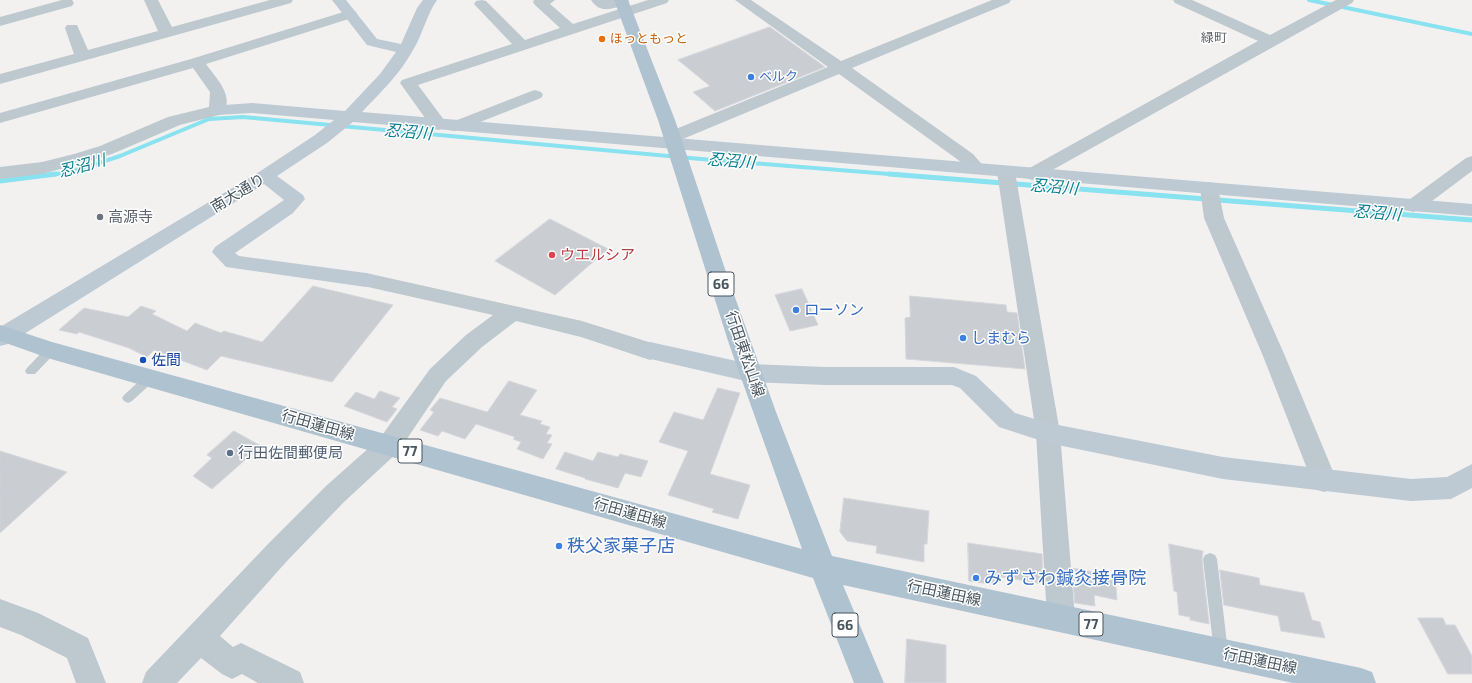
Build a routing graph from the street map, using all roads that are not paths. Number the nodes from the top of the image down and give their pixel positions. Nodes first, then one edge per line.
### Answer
1 (151, 0) edge
2 (286, 0) edge
3 (339, 0) edge
4 (430, 0) edge
5 (548, 0) edge
6 (598, 0) edge
7 (662, 0) edge
8 (742, 0) edge
9 (1004, 0) edge
10 (1180, 0) edge
11 (1347, 0) edge
12 (30, 2) dead end
13 (67, 3) dead end
14 (481, 4) dead end
15 (623, 4) edge
16 (0, 10) edge
17 (350, 14) junction
18 (0, 22) edge
19 (72, 28) dead end
20 (570, 30) junction
21 (167, 33) junction
22 (1270, 41) junction
23 (521, 45) junction
24 (406, 50) junction
25 (82, 56) junction
26 (197, 62) junction
27 (841, 68) junction
28 (0, 79) edge
29 (535, 95) dead end
30 (217, 110) junction
31 (348, 117) junction
32 (0, 118) edge
33 (446, 126) junction
34 (673, 140) junction
35 (1472, 162) edge
36 (977, 169) junction
37 (0, 172) edge
38 (1006, 172) junction
39 (1032, 174) junction
40 (266, 176) junction
41 (1209, 188) junction
42 (1413, 206) junction
43 (1470, 212) edge
44 (512, 312) junction
45 (1, 336) edge
46 (51, 350) junction
47 (31, 371) dead end
48 (750, 373) junction
49 (150, 378) junction
50 (128, 398) dead end
51 (1048, 433) junction
52 (389, 444) junction
53 (1472, 476) edge
54 (1324, 482) junction
55 (1210, 559) dead end
56 (821, 567) junction
57 (0, 613) edge
58 (1061, 618) junction
59 (199, 638) junction
60 (1221, 653) junction
61 (91, 683) edge
62 (158, 683) edge
63 (288, 683) edge
64 (869, 683) edge
65 (1361, 683) edge

1 - 21 street
2 - 21 street
3 - 17 street
4 - 24 street, 南大通り
5 - 20 street
6 - 15 street
7 - 15 street
8 - 27 street
9 - 27 street
10 - 22 street
11 - 22 street
12 - 16 street
13 - 18 street
14 - 23 street
15 - 20 street
15 - 34 main road, 行田東松山線 / 66
17 - 24 street
17 - 26 street
19 - 25 street
20 - 23 street
21 - 25 street
22 - 39 street
23 - 33 street
24 - 31 street, 南大通り
25 - 28 street
26 - 30 street
26 - 32 street
27 - 34 street
27 - 36 street
29 - 33 street
30 - 31 street
30 - 37 street
31 - 33 street
31 - 40 street, 南大通り
33 - 34 street
34 - 36 street
34 - 48 main road, 行田東松山線 / 66
35 - 42 street
36 - 38 street
38 - 39 street
38 - 51 street
39 - 41 street
40 - 44 street
40 - 45 street, 南大通り
41 - 42 street
41 - 54 street
42 - 43 street
44 - 48 street
44 - 52 street
45 - 46 main road, 行田蓮田線 / 77
46 - 47 lane
46 - 49 main road, 行田蓮田線 / 77
48 - 51 street
48 - 56 main road, 行田東松山線 / 66
49 - 50 lane
49 - 52 main road, 行田蓮田線 / 77
51 - 54 street
51 - 58 street
52 - 56 main road, 行田蓮田線 / 77
52 - 59 street
53 - 54 street
55 - 60 lane
56 - 58 main road, 行田蓮田線 / 77
56 - 64 main road, 行田東松山線 / 66
57 - 61 street
58 - 60 main road, 行田蓮田線 / 77
59 - 62 street
59 - 63 street
60 - 65 main road, 行田蓮田線 / 77

